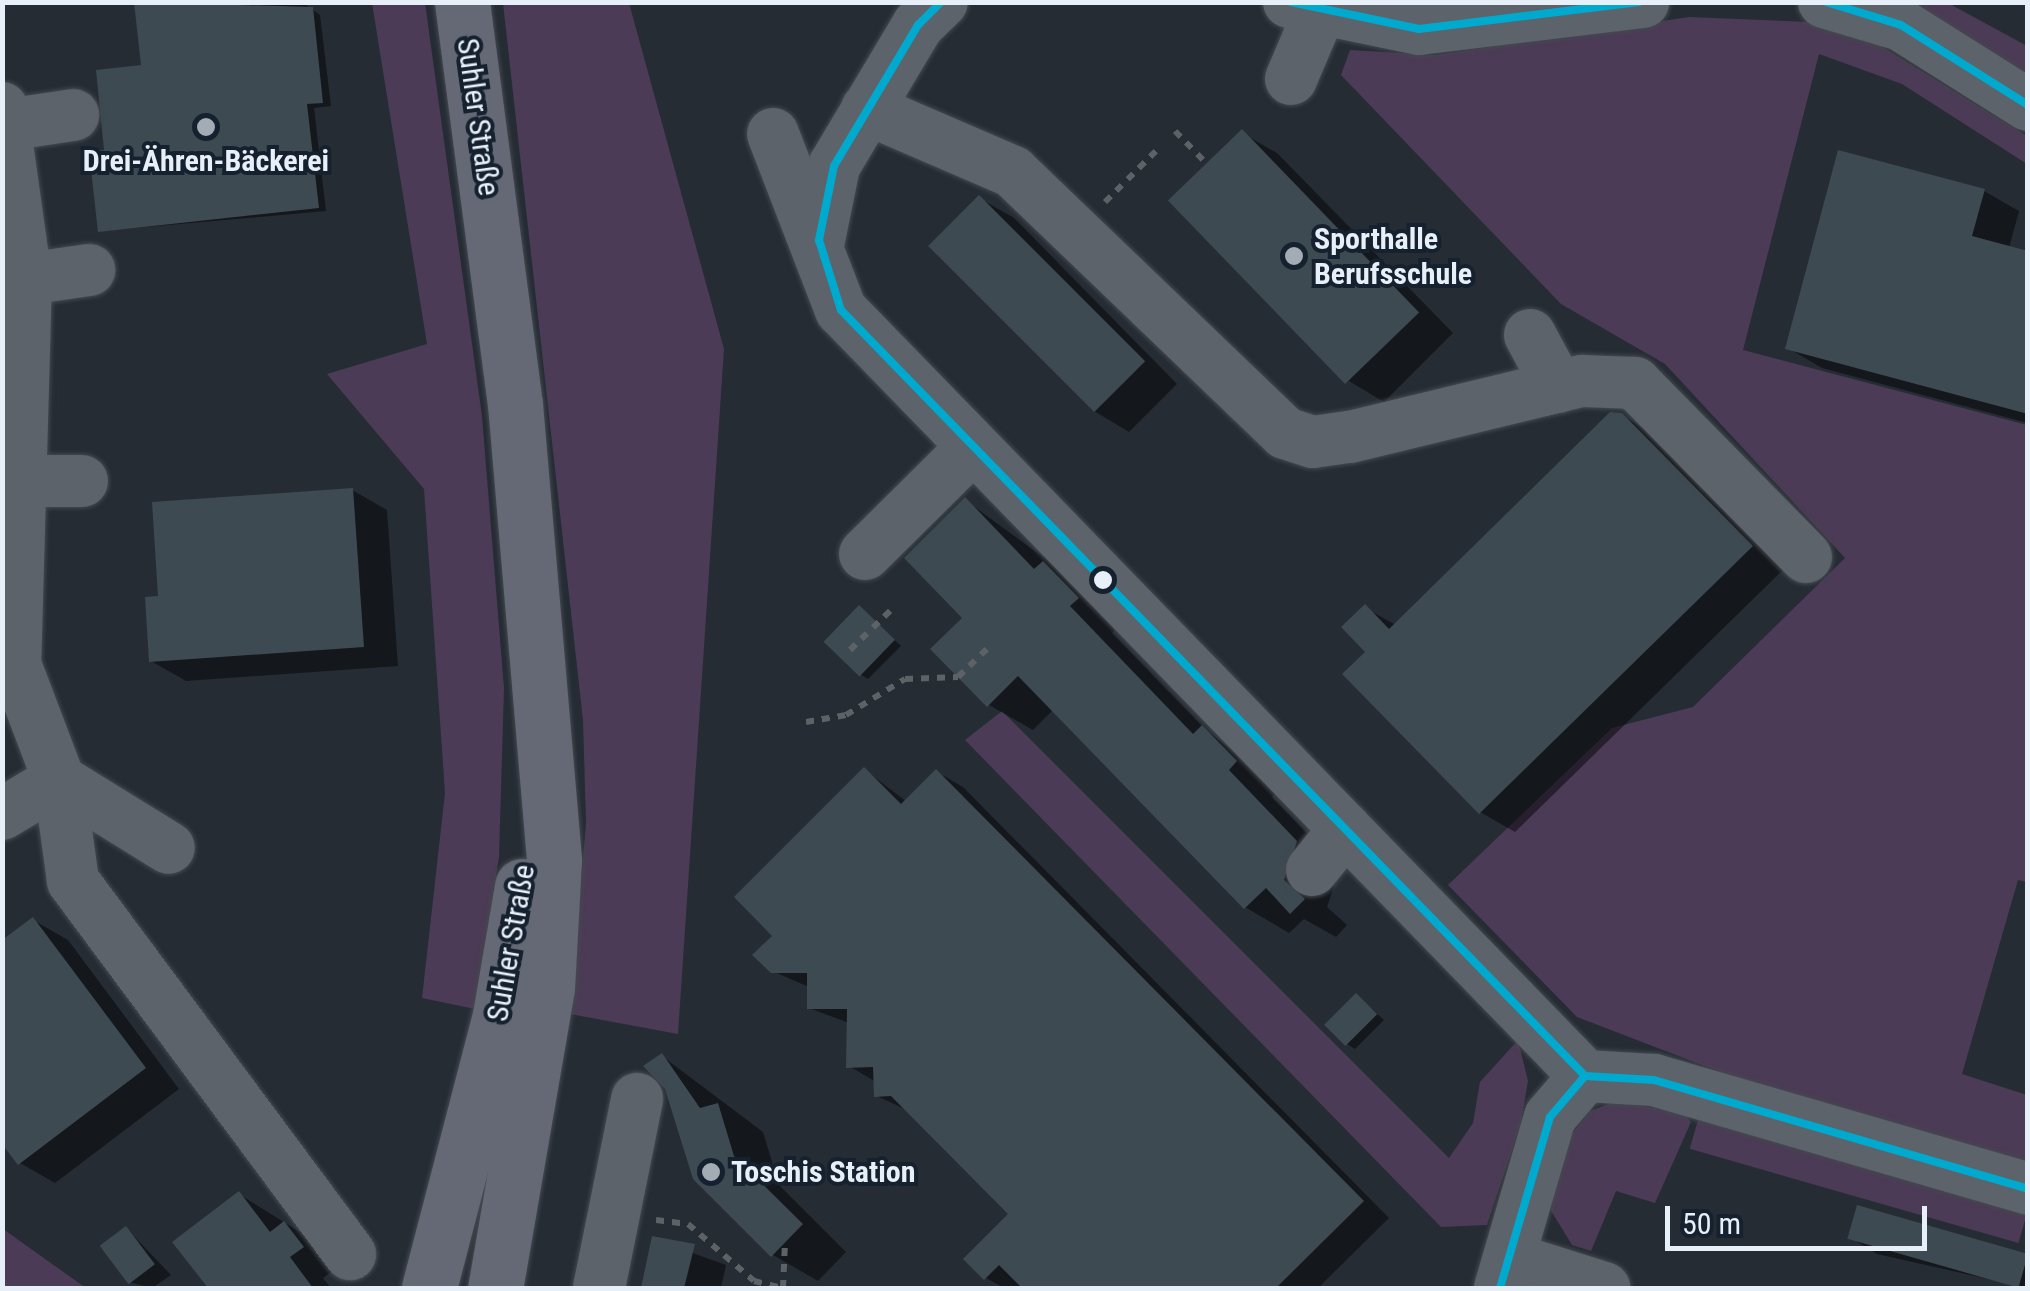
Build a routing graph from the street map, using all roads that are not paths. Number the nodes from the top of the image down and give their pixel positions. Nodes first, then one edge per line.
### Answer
1 (462, 2) edge
2 (942, 2) edge
3 (1643, 2) edge
4 (1824, 2) edge
5 (1304, 8) edge
6 (1511, 11) edge
7 (1291, 79) dead end
8 (2028, 104) edge
9 (866, 109) junction
10 (73, 114) dead end
11 (4, 117) edge
12 (774, 134) dead end
13 (820, 240) junction
14 (88, 270) dead end
15 (26, 279) junction
16 (1530, 335) dead end
17 (1558, 387) junction
18 (973, 447) junction
19 (920, 459) dead end
20 (22, 480) junction
21 (82, 481) dead end
22 (865, 554) dead end
23 (1806, 558) dead end
24 (534, 589) junction
25 (9, 664) edge
26 (58, 780) junction
27 (2, 814) edge
28 (1345, 829) junction
29 (169, 848) dead end
30 (1312, 870) dead end
31 (1585, 1076) junction
32 (637, 1099) dead end
33 (2028, 1189) edge
34 (350, 1254) dead end
35 (1505, 1273) edge
36 (429, 1288) edge
37 (496, 1288) edge
38 (599, 1288) edge
39 (1604, 1288) edge

1 - 24 main road, Suhler Straße
2 - 9 street
3 - 6 street
4 - 8 street
5 - 6 street
5 - 7 street
9 - 13 street
9 - 17 street
10 - 11 street
11 - 15 street
12 - 13 street
13 - 18 street
14 - 15 street
15 - 20 street
16 - 17 street
17 - 23 street
18 - 19 street
18 - 22 street
18 - 28 street
20 - 21 street
20 - 25 street
24 - 36 main road, Suhler Straße
24 - 37 main road, Suhler Straße
25 - 26 street
26 - 27 street
26 - 29 street
26 - 34 street
28 - 30 street
28 - 31 street
31 - 33 street
31 - 35 street
32 - 38 street
35 - 39 street

